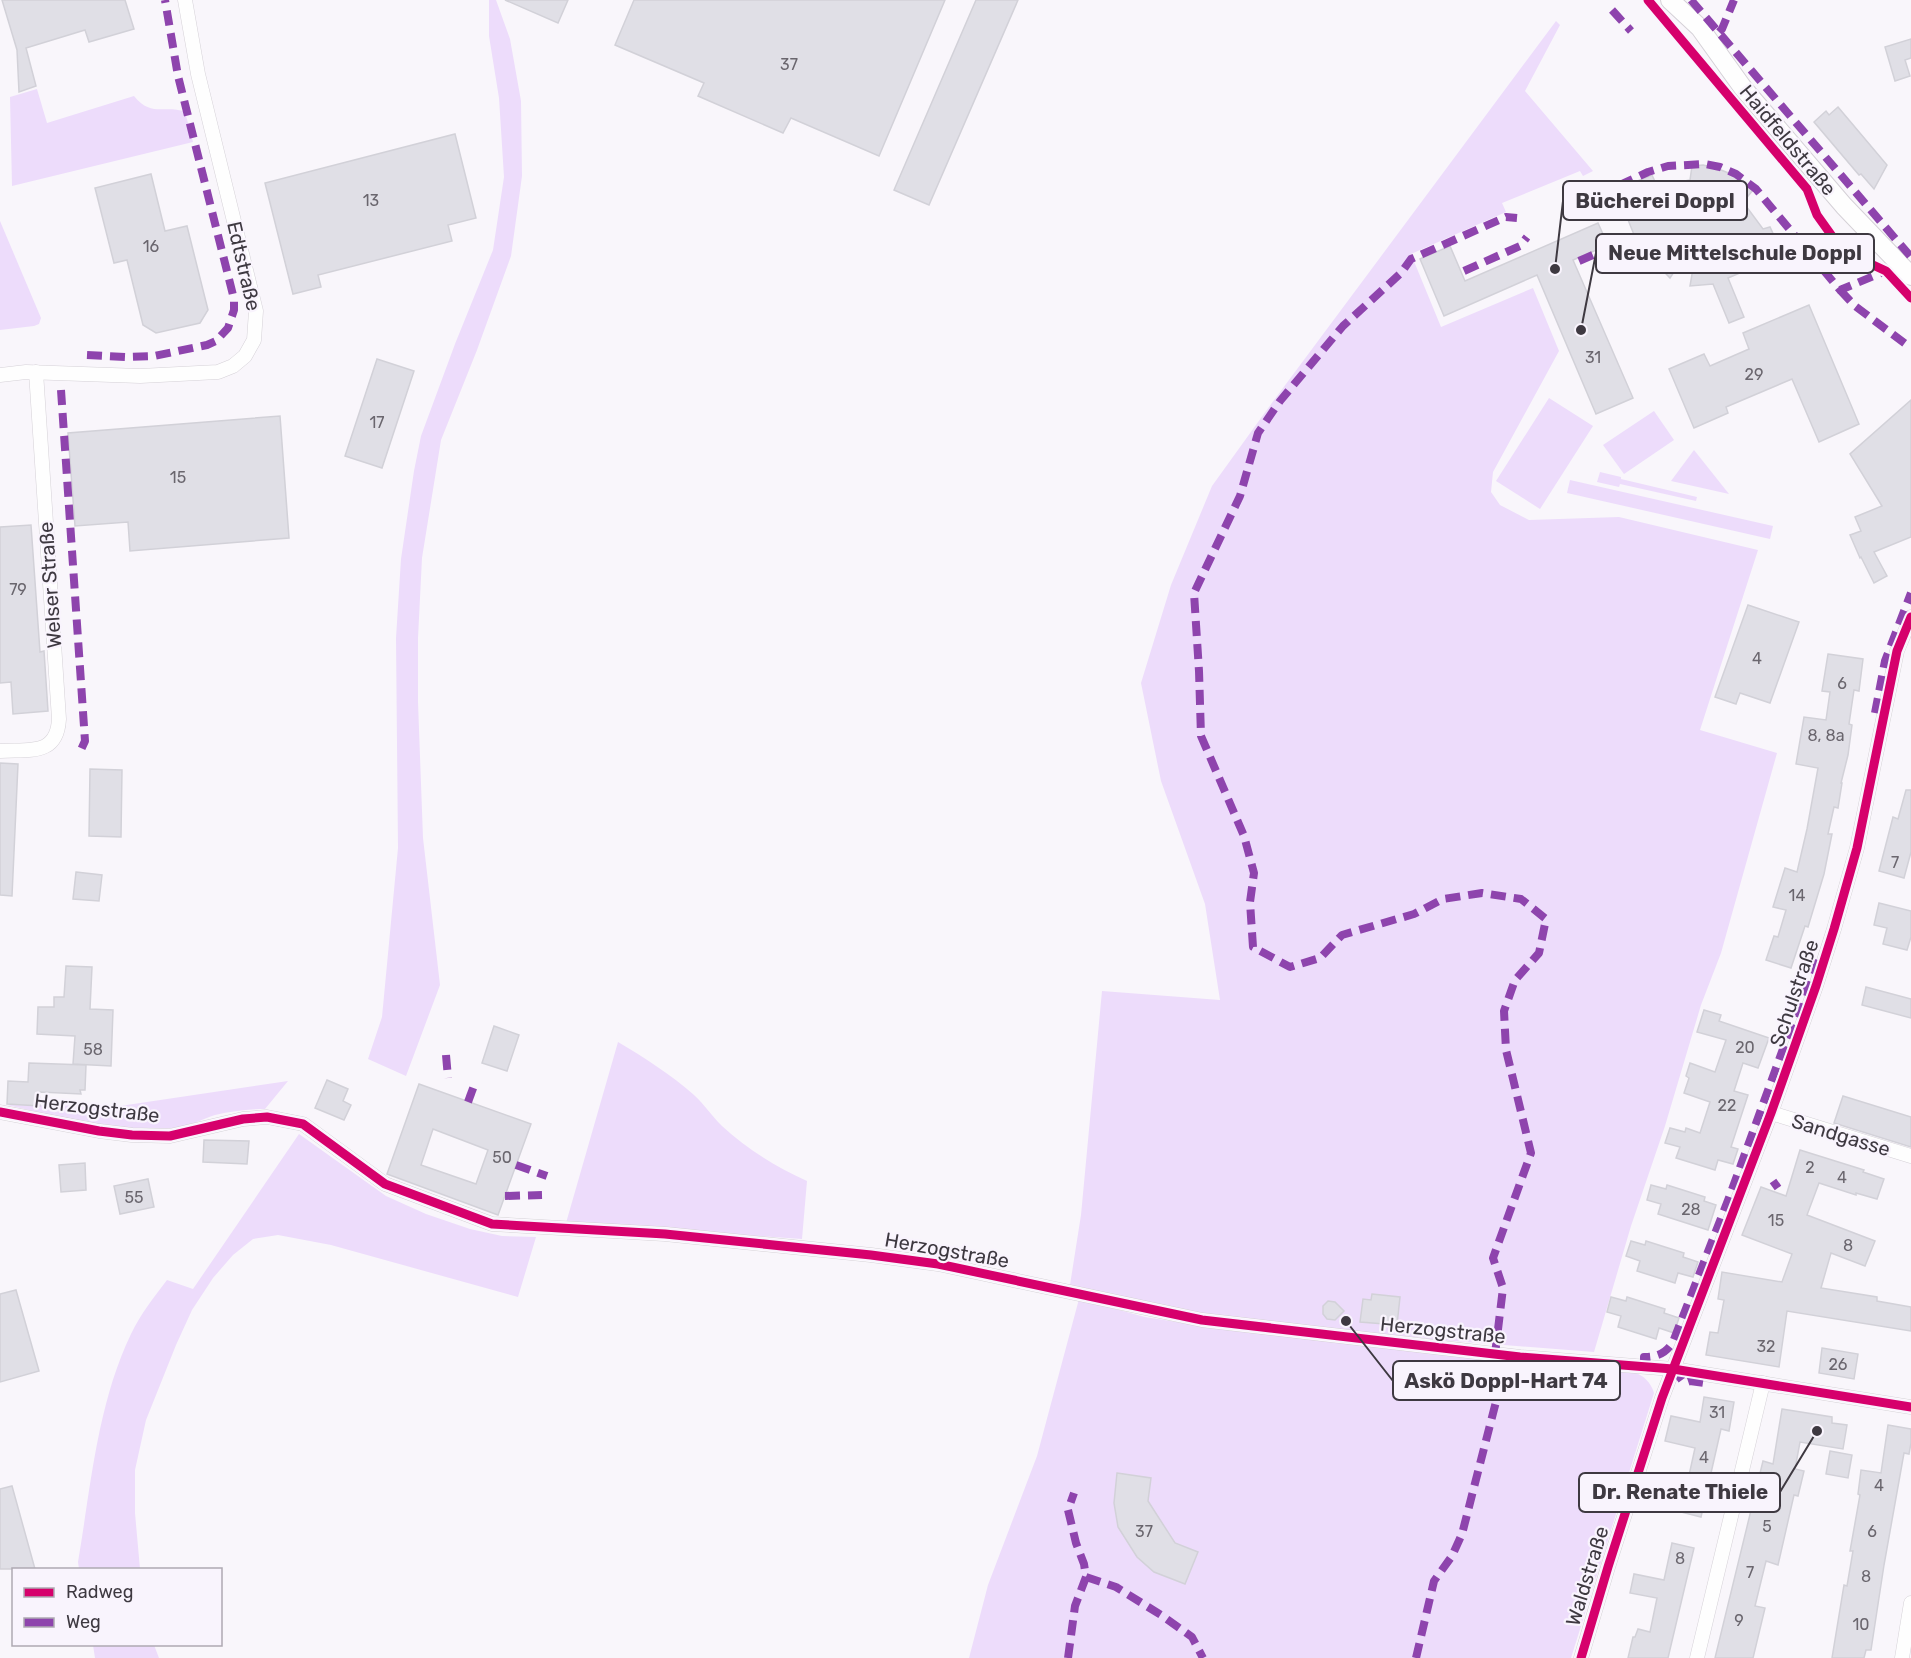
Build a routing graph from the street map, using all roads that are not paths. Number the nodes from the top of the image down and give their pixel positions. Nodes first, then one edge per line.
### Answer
1 (185, 0) edge
2 (1670, 0) edge
3 (1911, 276) edge
4 (36, 372) junction
5 (0, 375) edge
6 (1911, 617) edge
7 (0, 751) edge
8 (0, 1112) edge
9 (1771, 1113) junction
10 (1911, 1156) edge
11 (1673, 1369) junction
12 (1763, 1383) junction
13 (1911, 1407) edge
14 (1911, 1603) edge
15 (1581, 1658) edge
16 (1697, 1658) edge
17 (1902, 1658) edge

1 - 4 street, Edtstraße
2 - 3 street, Haidfeldstraße
4 - 5 street, Edtstraße
4 - 7 street, Welser Straße
6 - 9 street, Schulstraße
8 - 11 street, Herzogstraße
9 - 10 street, Sandgasse
9 - 11 street, Schulstraße
11 - 12 street, Herzogstraße
11 - 15 street, Waldstraße
12 - 13 street, Herzogstraße
12 - 16 street
14 - 17 street

